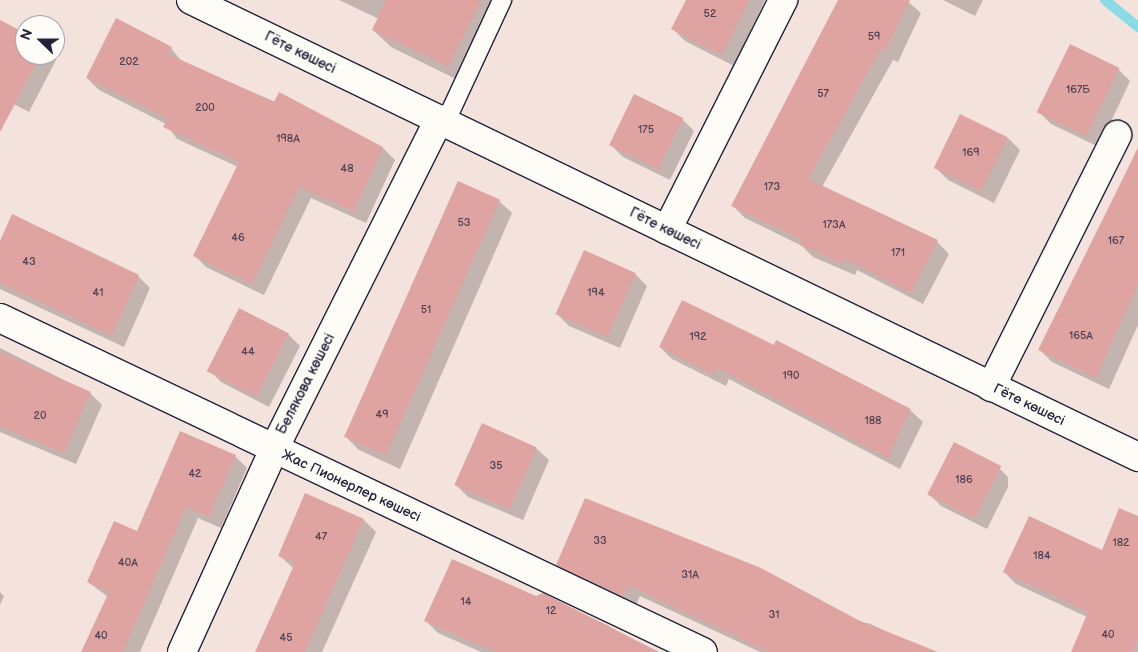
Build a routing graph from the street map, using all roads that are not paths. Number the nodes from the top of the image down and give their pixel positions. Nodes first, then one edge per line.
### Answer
1 (192, 0) edge
2 (502, 0) edge
3 (783, 0) edge
4 (222, 7) edge
5 (442, 121) junction
6 (1117, 134) dead end
7 (667, 230) junction
8 (0, 318) edge
9 (991, 386) junction
10 (274, 449) junction
11 (1138, 457) edge
12 (182, 652) edge
13 (704, 652) edge

1 - 4 street, Гёте көшесі
2 - 5 lane
3 - 7 street
4 - 5 street, Гёте көшесі
5 - 7 street, Гёте көшесі
5 - 10 street, Белякова көшесі
6 - 9 street
7 - 9 street, Гёте көшесі
8 - 10 street, Жас Пионерлер көшесі
9 - 11 street, Гёте көшесі
10 - 12 street, Белякова көшесі
10 - 13 street, Жас Пионерлер көшесі

